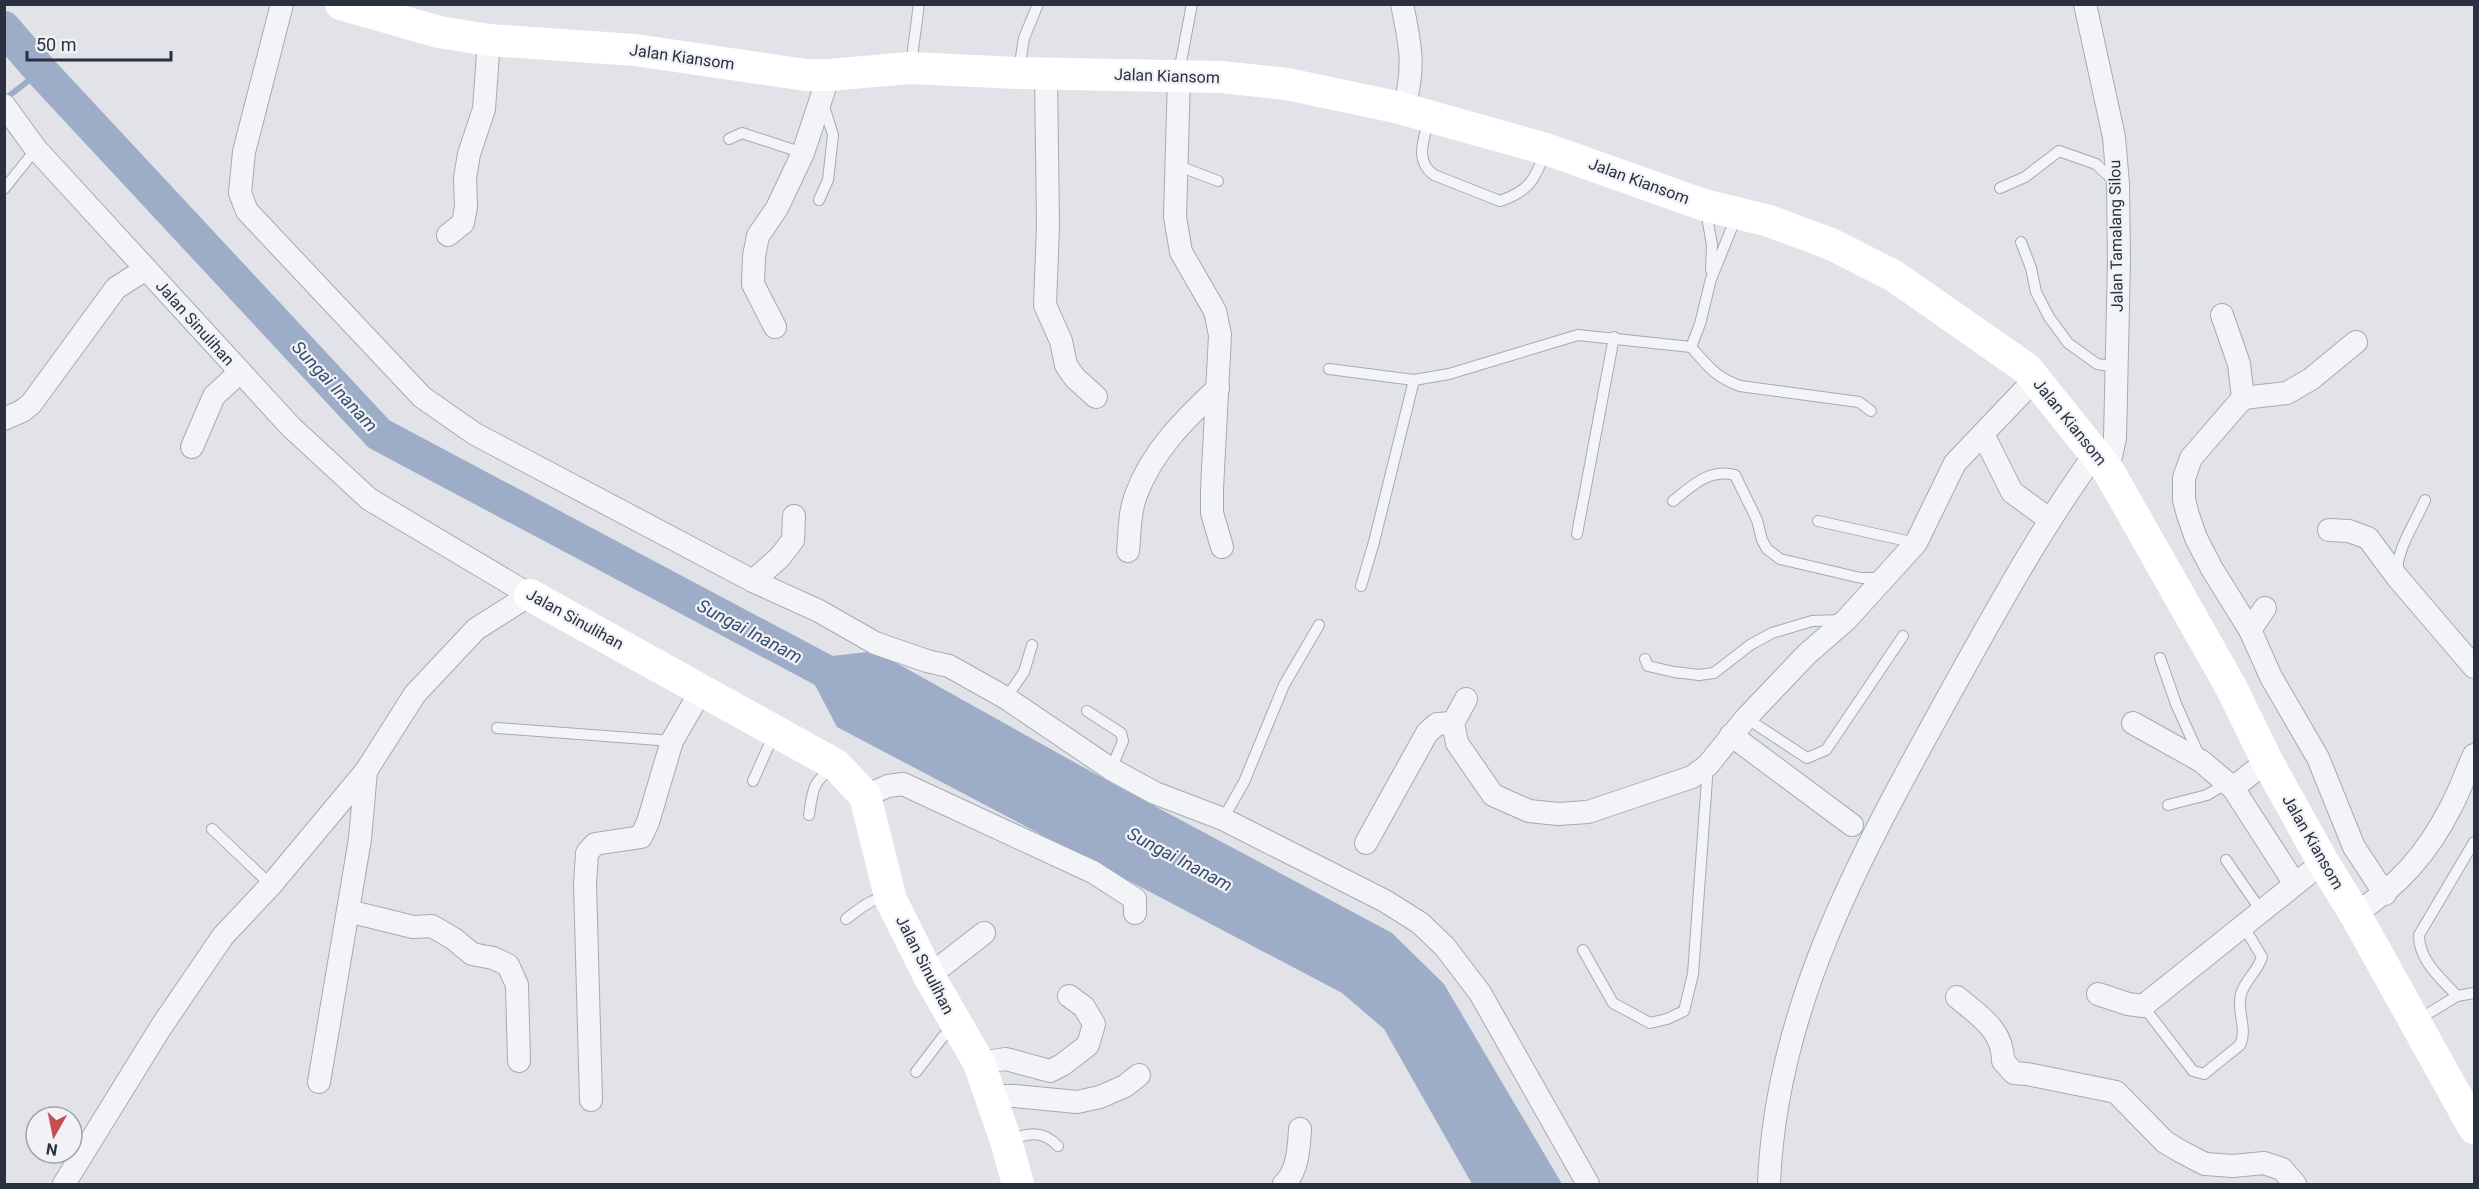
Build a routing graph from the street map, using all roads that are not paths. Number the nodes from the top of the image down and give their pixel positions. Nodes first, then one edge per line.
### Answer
1 (282, 4) edge
2 (341, 4) edge
3 (920, 4) edge
4 (1038, 4) edge
5 (1192, 4) edge
6 (1402, 4) edge
7 (2085, 4) edge
8 (489, 40) junction
9 (910, 68) junction
10 (1032, 73) junction
11 (1179, 76) junction
12 (825, 86) junction
13 (9, 110) edge
14 (1417, 113) junction
15 (729, 139) dead end
16 (1546, 148) junction
17 (36, 149) junction
18 (803, 153) junction
19 (1176, 164) junction
20 (1218, 182) dead end
21 (2118, 184) junction
22 (2000, 188) dead end
23 (4, 189) edge
24 (819, 200) dead end
25 (1704, 205) junction
26 (1738, 213) junction
27 (448, 235) dead end
28 (2021, 242) dead end
29 (146, 269) junction
30 (1711, 279) junction
31 (2222, 315) dead end
32 (776, 327) dead end
33 (1614, 337) junction
34 (2356, 342) dead end
35 (1691, 347) junction
36 (2117, 367) junction
37 (1329, 369) dead end
38 (240, 372) junction
39 (2035, 379) junction
40 (1414, 380) junction
41 (1218, 388) junction
42 (1096, 397) dead end
43 (2243, 398) junction
44 (1871, 411) dead end
45 (4, 419) edge
46 (1983, 434) junction
47 (192, 447) dead end
48 (2101, 462) junction
49 (2425, 500) dead end
50 (1673, 501) dead end
51 (794, 516) dead end
52 (2049, 519) junction
53 (1818, 520) dead end
54 (2329, 530) dead end
55 (1577, 534) dead end
56 (1916, 543) junction
57 (1222, 547) dead end
58 (1128, 551) dead end
59 (2397, 577) junction
60 (1883, 578) junction
61 (753, 581) junction
62 (1361, 586) dead end
63 (530, 595) junction
64 (2265, 608) dead end
65 (1846, 620) junction
66 (1319, 626) dead end
67 (2250, 630) junction
68 (1903, 636) dead end
69 (1032, 645) dead end
70 (2160, 658) dead end
71 (1645, 659) dead end
72 (2475, 667) edge
73 (702, 689) junction
74 (1006, 698) junction
75 (1466, 699) dead end
76 (1087, 711) dead end
77 (1746, 718) junction
78 (1453, 723) junction
79 (2133, 723) dead end
80 (497, 728) dead end
81 (776, 731) junction
82 (1731, 735) junction
83 (672, 741) junction
84 (2475, 755) edge
85 (2201, 761) junction
86 (2267, 761) junction
87 (836, 765) junction
88 (1708, 765) junction
89 (1111, 769) junction
90 (366, 771) junction
91 (2470, 779) edge
92 (753, 781) dead end
93 (2230, 786) junction
94 (865, 796) junction
95 (2168, 805) dead end
96 (809, 814) dead end
97 (1223, 819) junction
98 (1852, 825) dead end
99 (212, 829) dead end
100 (2475, 842) edge
101 (1366, 843) dead end
102 (2226, 860) dead end
103 (2323, 862) junction
104 (2295, 884) junction
105 (271, 885) junction
106 (2385, 894) junction
107 (891, 900) junction
108 (348, 911) junction
109 (2262, 912) junction
110 (1136, 914) dead end
111 (2355, 914) junction
112 (846, 919) dead end
113 (2244, 927) junction
114 (984, 933) dead end
115 (1583, 950) dead end
116 (928, 976) junction
117 (2475, 993) edge
118 (2098, 994) dead end
119 (1069, 996) dead end
120 (2457, 996) junction
121 (1957, 997) dead end
122 (2143, 1006) junction
123 (2416, 1021) junction
124 (954, 1022) junction
125 (519, 1061) dead end
126 (980, 1063) junction
127 (916, 1072) dead end
128 (1139, 1075) dead end
129 (319, 1082) dead end
130 (992, 1096) junction
131 (591, 1100) dead end
132 (2475, 1128) edge
133 (1300, 1129) dead end
134 (1006, 1141) junction
135 (1058, 1146) dead end
136 (64, 1185) edge
137 (1018, 1185) edge
138 (1284, 1185) edge
139 (1587, 1185) edge
140 (1769, 1185) edge
141 (2295, 1185) edge

1 - 61 street
2 - 8 street, Jalan Kiansom
3 - 9 lane
4 - 10 lane
5 - 11 lane
6 - 14 street
7 - 21 street, Jalan Tamalang Silou
8 - 12 street, Jalan Kiansom
8 - 27 street
9 - 10 street, Jalan Kiansom
9 - 12 street, Jalan Kiansom
10 - 11 street, Jalan Kiansom
10 - 42 street
11 - 14 street, Jalan Kiansom
11 - 19 street
12 - 18 street
12 - 24 lane
13 - 17 street, Jalan Sinulihan
14 - 16 street, Jalan Kiansom
14 - 16 lane
15 - 18 lane
16 - 25 street, Jalan Kiansom
17 - 23 lane
17 - 29 street, Jalan Sinulihan
18 - 32 street
19 - 20 lane
19 - 41 street
21 - 22 lane
21 - 36 street, Jalan Tamalang Silou
25 - 26 street, Jalan Kiansom
25 - 30 lane
26 - 30 lane
26 - 39 street, Jalan Kiansom
28 - 36 lane
29 - 38 street, Jalan Sinulihan
29 - 45 street
30 - 35 lane
31 - 43 street
33 - 35 lane
33 - 40 lane
33 - 55 lane
34 - 43 street
35 - 44 lane
36 - 48 street, Jalan Tamalang Silou
37 - 40 lane
38 - 47 street
38 - 63 street, Jalan Sinulihan
39 - 46 street
39 - 48 street, Jalan Kiansom
40 - 62 lane
41 - 57 street
41 - 58 street
43 - 67 street
46 - 52 street
46 - 56 street
48 - 52 street
48 - 86 street, Jalan Kiansom
49 - 59 lane
50 - 60 lane
51 - 61 street
52 - 140 street
53 - 56 lane
54 - 59 street
56 - 60 street
59 - 72 street
60 - 65 street
61 - 74 street
63 - 73 street, Jalan Sinulihan
63 - 90 street
64 - 67 street
65 - 71 lane
65 - 77 street
66 - 97 lane
67 - 106 street
68 - 77 lane
69 - 74 lane
70 - 85 lane
73 - 81 street, Jalan Sinulihan
73 - 83 street
74 - 89 street
75 - 78 street
76 - 89 lane
77 - 82 street
78 - 88 street
78 - 101 street
79 - 85 street
80 - 83 lane
81 - 87 street, Jalan Sinulihan
81 - 92 lane
82 - 88 street
82 - 98 street
83 - 131 street
84 - 91 street
85 - 93 street
86 - 93 street
86 - 103 street, Jalan Kiansom
87 - 94 street, Jalan Sinulihan
87 - 96 lane
88 - 115 lane
89 - 97 street
90 - 105 street
90 - 108 street
91 - 106 street
93 - 95 lane
93 - 104 street
94 - 107 street, Jalan Sinulihan
94 - 110 street
97 - 139 street
99 - 105 lane
100 - 120 lane
102 - 109 lane
103 - 104 street
103 - 111 street, Jalan Kiansom
104 - 109 street
105 - 136 street
106 - 111 street
107 - 112 lane
107 - 116 street, Jalan Sinulihan
108 - 125 street
108 - 129 street
109 - 113 street
111 - 123 street, Jalan Kiansom
113 - 122 street
113 - 122 lane
114 - 116 street
116 - 124 street, Jalan Sinulihan
117 - 120 lane
118 - 122 street
119 - 126 street
120 - 123 lane
121 - 141 street
123 - 132 street, Jalan Kiansom
124 - 126 street, Jalan Sinulihan
124 - 127 lane
126 - 130 street, Jalan Sinulihan
128 - 130 street
130 - 134 street, Jalan Sinulihan
133 - 138 street
134 - 135 lane
134 - 137 street, Jalan Sinulihan

